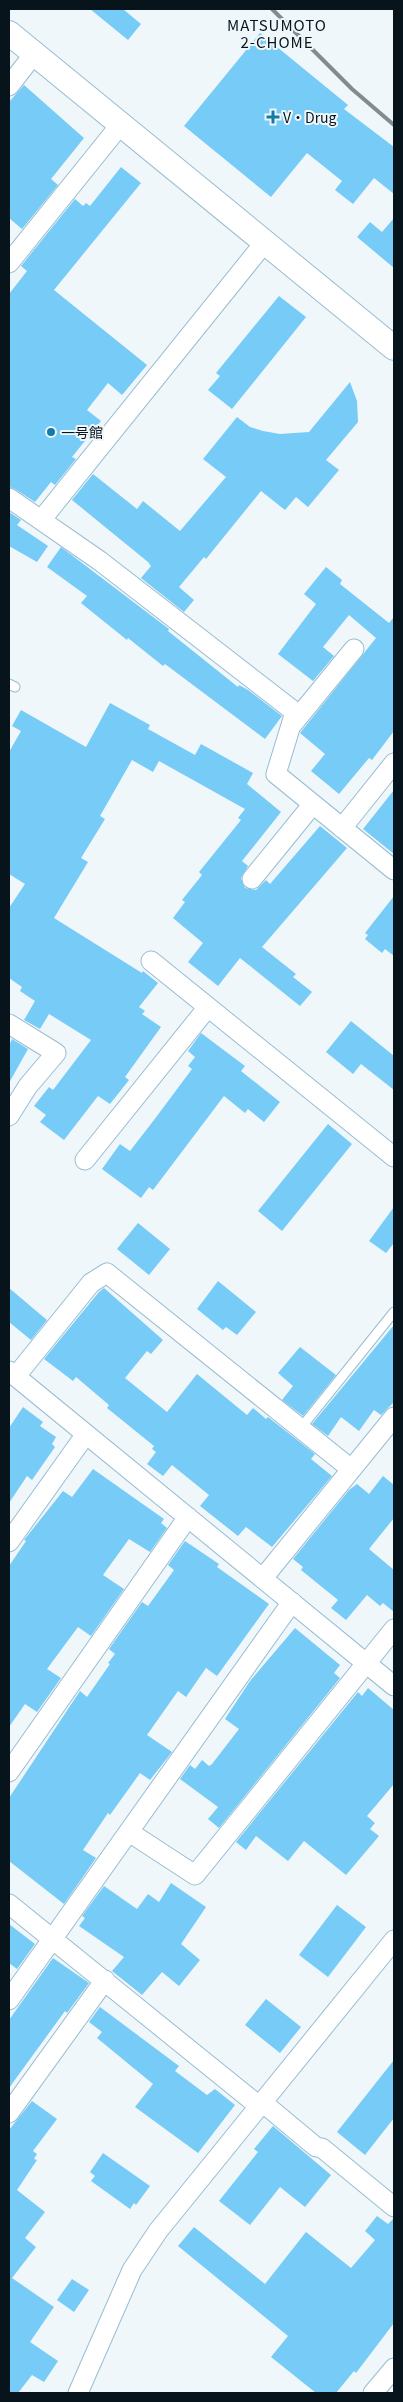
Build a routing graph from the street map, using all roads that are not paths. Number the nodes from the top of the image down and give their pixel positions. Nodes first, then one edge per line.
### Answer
1 (9, 34) edge
2 (34, 54) junction
3 (9, 86) edge
4 (121, 124) junction
5 (265, 242) junction
6 (9, 263) edge
7 (394, 348) edge
8 (9, 498) edge
9 (42, 519) junction
10 (354, 650) dead end
11 (290, 727) junction
12 (394, 763) edge
13 (313, 804) junction
14 (342, 828) junction
15 (394, 870) edge
16 (252, 879) dead end
17 (150, 961) dead end
18 (208, 1007) junction
19 (9, 1024) edge
20 (9, 1116) edge
21 (394, 1157) edge
22 (85, 1160) dead end
23 (394, 1312) edge
24 (12, 1373) edge
25 (394, 1417) edge
26 (300, 1429) junction
27 (86, 1434) junction
28 (351, 1470) junction
29 (188, 1517) junction
30 (9, 1542) edge
31 (263, 1578) junction
32 (292, 1602) junction
33 (394, 1629) edge
34 (366, 1664) junction
35 (394, 1686) edge
36 (9, 1772) edge
37 (129, 1832) junction
38 (9, 1904) edge
39 (53, 1938) junction
40 (394, 1940) edge
41 (105, 1980) junction
42 (9, 2000) edge
43 (261, 2104) junction
44 (9, 2113) edge
45 (394, 2208) edge
46 (394, 2368) edge
47 (78, 2393) edge
48 (373, 2393) edge

1 - 2 street
2 - 3 street
2 - 4 street
4 - 5 street
4 - 6 street
5 - 7 street
5 - 9 street
8 - 9 street
9 - 11 street
10 - 11 street
11 - 13 street
12 - 14 street
13 - 14 street
13 - 16 street
14 - 15 street
17 - 18 street
18 - 21 street
18 - 22 street
19 - 20 street
23 - 26 lane
24 - 26 street
24 - 27 street
25 - 28 street
26 - 28 street
27 - 29 street
27 - 30 street
28 - 31 street
29 - 31 street
29 - 36 street
31 - 32 street
32 - 34 street
32 - 37 street
33 - 34 street
34 - 35 street
34 - 37 street
37 - 39 street
38 - 39 street
39 - 41 street
39 - 42 street
40 - 43 street
41 - 43 street
41 - 44 street
43 - 45 street
43 - 47 street
46 - 48 street

